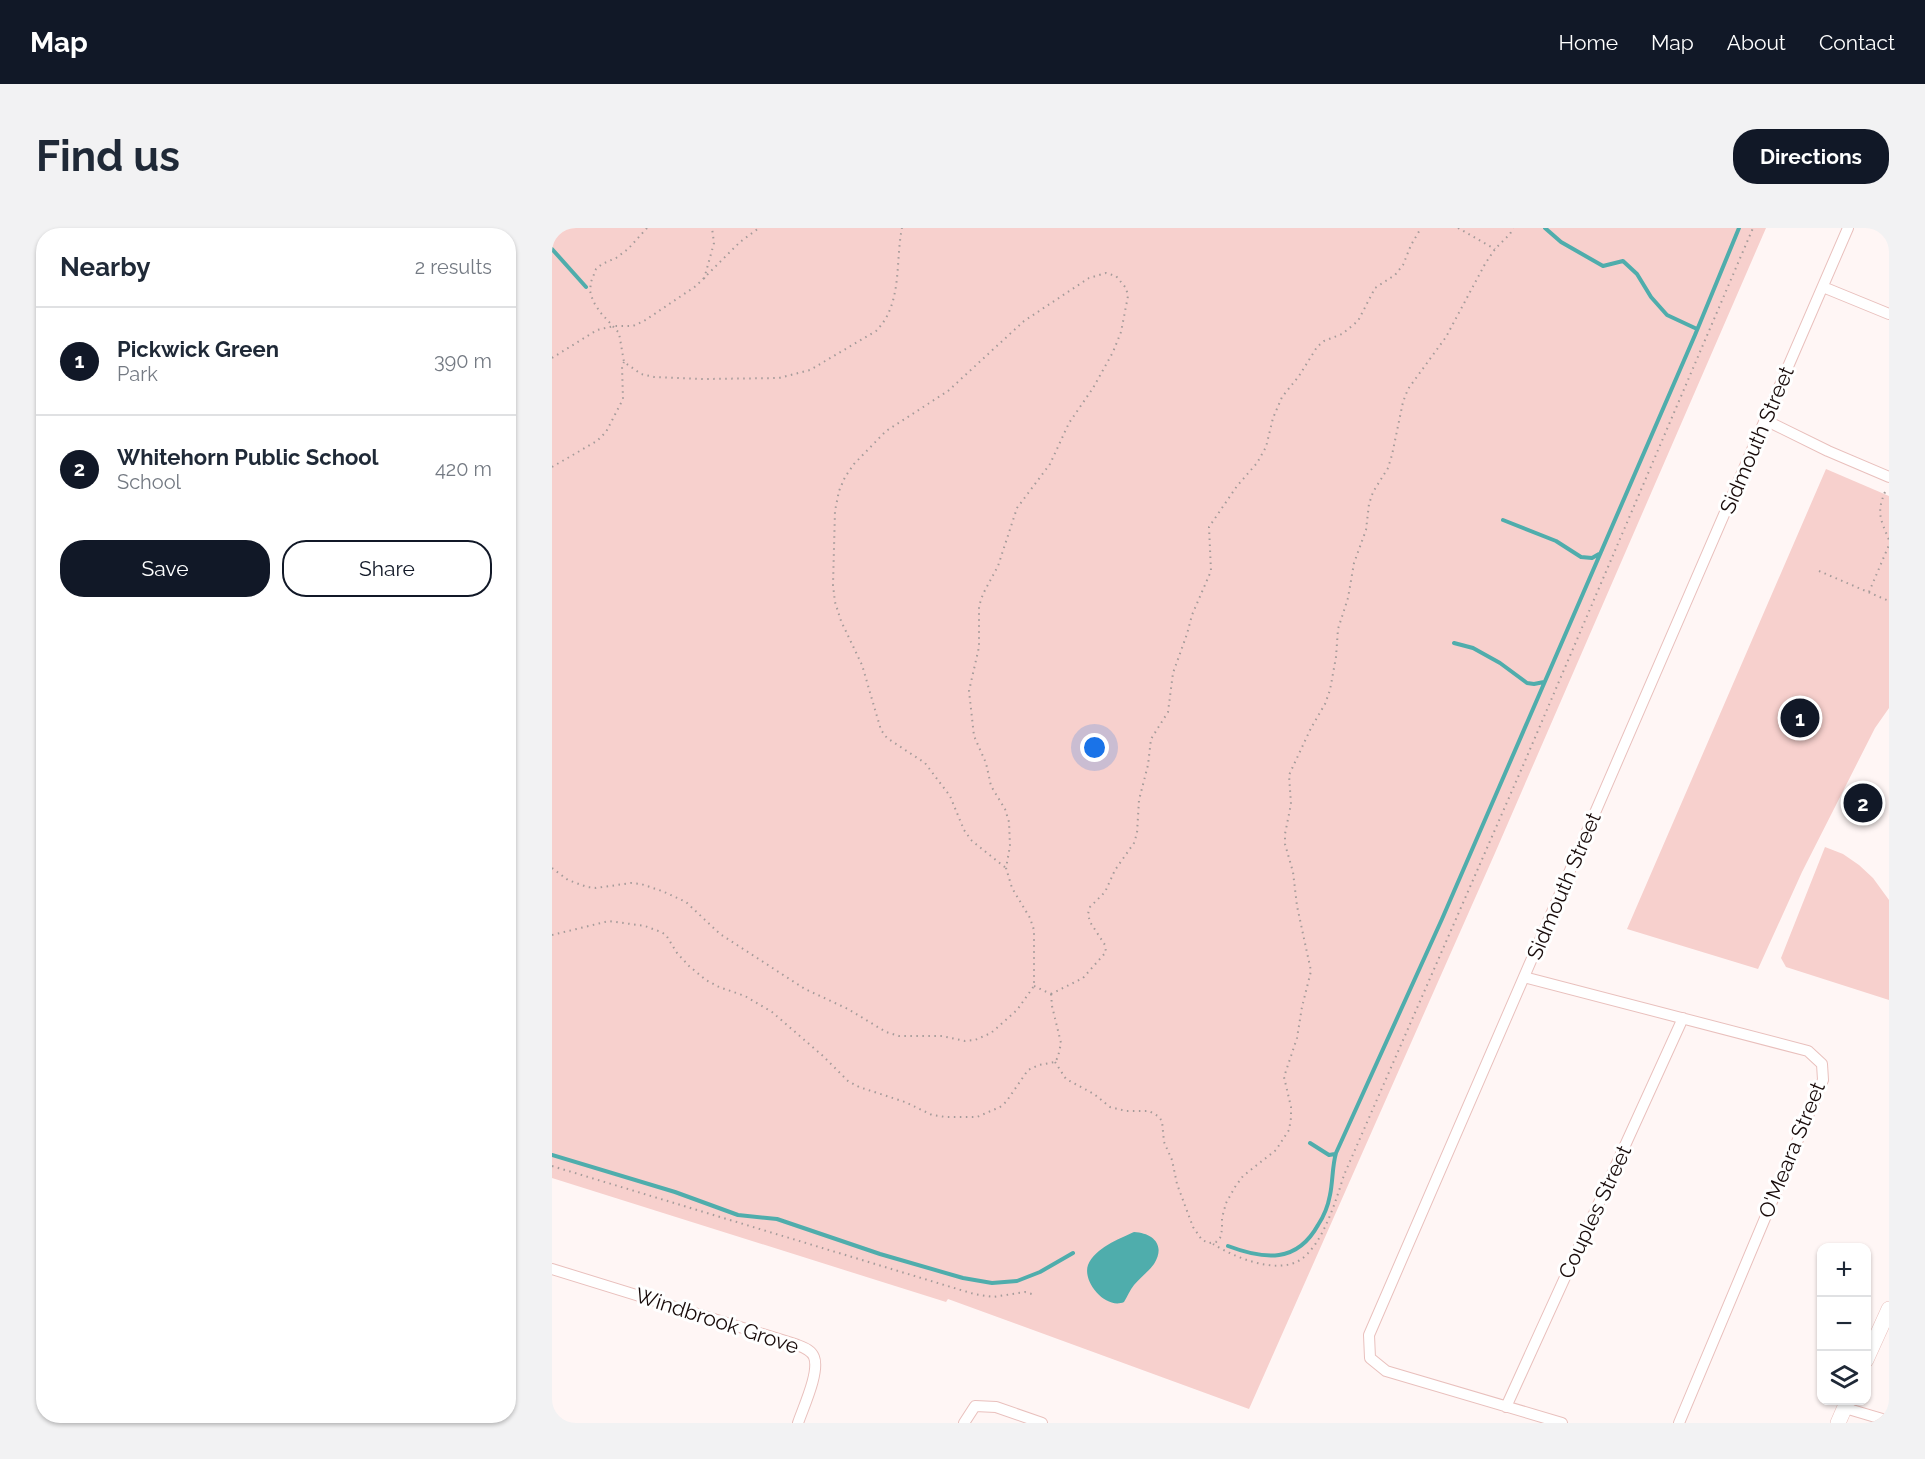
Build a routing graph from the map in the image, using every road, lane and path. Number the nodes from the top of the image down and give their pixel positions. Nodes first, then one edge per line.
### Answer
1 (647, 228) edge
2 (712, 228) edge
3 (759, 228) edge
4 (902, 228) edge
5 (1421, 228) edge
6 (1458, 228) edge
7 (1514, 228) edge
8 (1753, 228) edge
9 (1848, 228) edge
10 (1495, 249) junction
11 (704, 279) junction
12 (1823, 287) junction
13 (1889, 314) edge
14 (614, 326) junction
15 (552, 358) edge
16 (624, 362) junction
17 (1765, 420) junction
18 (552, 467) edge
19 (1889, 477) edge
20 (1885, 492) dead end
21 (1889, 540) edge
22 (1889, 545) edge
23 (1819, 571) dead end
24 (1869, 592) junction
25 (1889, 601) edge
26 (552, 868) edge
27 (1006, 868) junction
28 (552, 935) edge
29 (1524, 977) junction
30 (1034, 986) junction
31 (1051, 994) junction
32 (1683, 1018) junction
33 (1055, 1062) junction
34 (552, 1166) edge
35 (1213, 1244) junction
36 (552, 1269) edge
37 (1035, 1295) dead end
38 (1889, 1309) edge
39 (1870, 1351) edge
40 (1847, 1405) edge
41 (1849, 1405) edge
42 (1506, 1407) junction
43 (1889, 1421) edge
44 (798, 1423) edge
45 (964, 1423) edge
46 (1042, 1423) edge
47 (1562, 1423) edge
48 (1679, 1423) edge
49 (1838, 1423) edge

1 - 14 path
2 - 11 path
3 - 11 path
4 - 16 path
5 - 31 path
6 - 10 path
7 - 10 path
8 - 35 path
9 - 12 street, Sidmouth Street
10 - 35 path
11 - 14 path
12 - 13 street
12 - 17 street, Sidmouth Street
14 - 15 path
14 - 16 path
16 - 18 path
17 - 19 street
17 - 29 street, Sidmouth Street
20 - 21 path
22 - 24 path
23 - 24 path
24 - 25 path
26 - 30 path
27 - 27 path
27 - 30 path
28 - 33 path
29 - 32 street, O'Meara Street
29 - 42 street, Sidmouth Street
30 - 31 path
31 - 33 path
32 - 42 street, Couples Street
32 - 48 street, O'Meara Street
33 - 35 path
34 - 37 path
36 - 44 street, Windbrook Grove
38 - 39 street
40 - 49 street
41 - 43 street
42 - 47 street, Sidmouth Street
45 - 46 street

